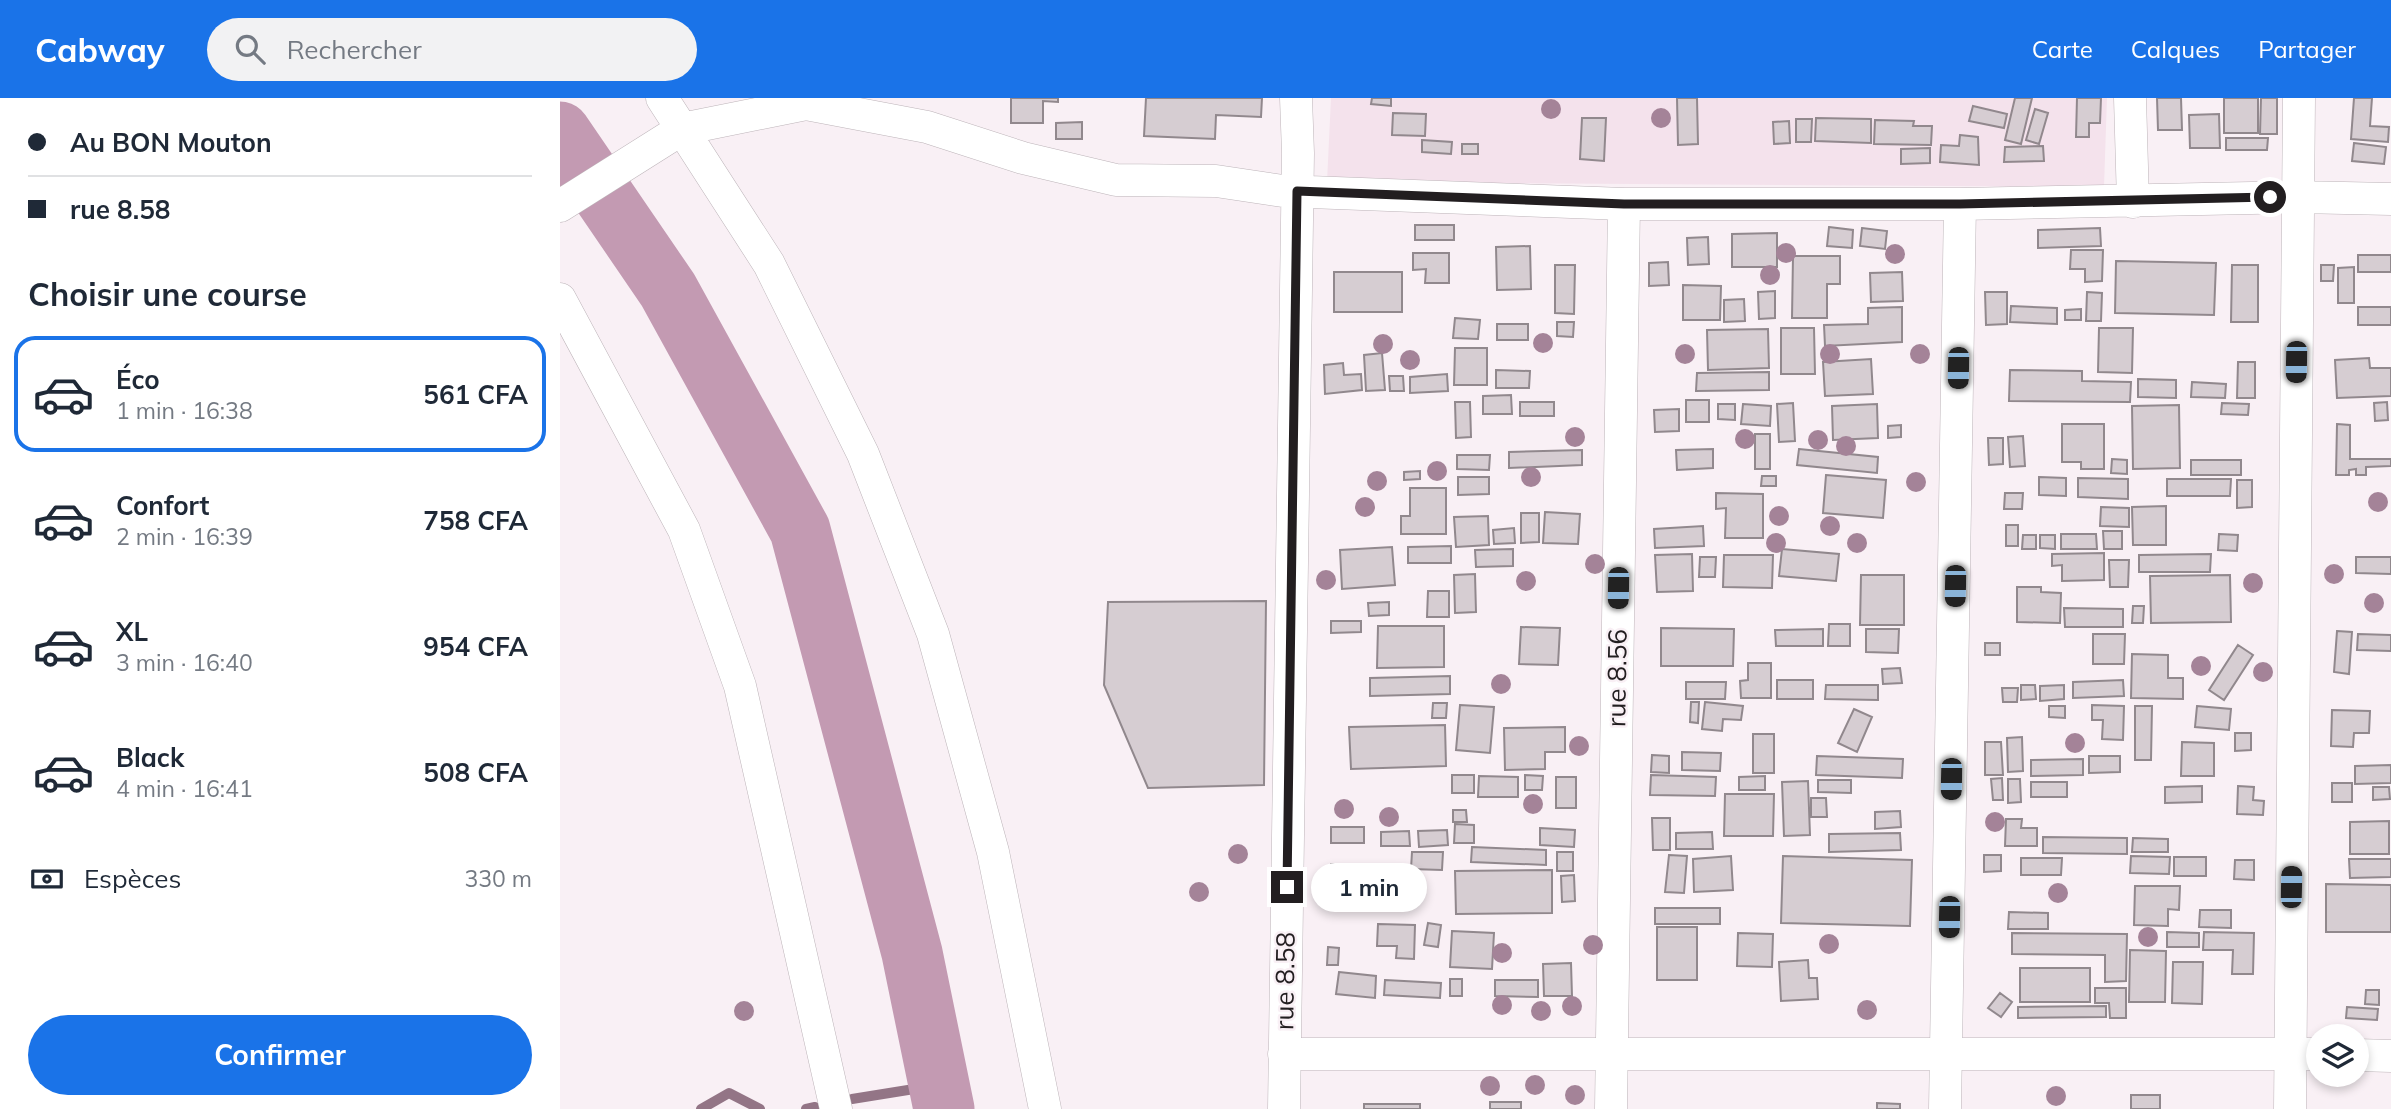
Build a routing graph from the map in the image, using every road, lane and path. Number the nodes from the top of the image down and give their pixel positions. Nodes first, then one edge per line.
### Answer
1 (662, 98) edge
2 (1296, 98) edge
3 (2130, 98) edge
4 (2298, 98) edge
5 (682, 129) junction
6 (1297, 191) junction
7 (2298, 197) junction
8 (2391, 200) edge
9 (2133, 202) junction
10 (1624, 204) junction
11 (1960, 204) junction
12 (560, 206) edge
13 (560, 299) edge
14 (2304, 1053) edge
15 (1284, 1054) junction
16 (1611, 1054) junction
17 (1946, 1055) junction
18 (2369, 1055) edge
19 (2391, 1056) edge
20 (836, 1109) edge
21 (1045, 1109) edge
22 (1284, 1109) edge
23 (1611, 1109) edge
24 (1945, 1109) edge
25 (2290, 1109) edge

1 - 5 street
2 - 6 street, rue 8.58
3 - 9 street
4 - 7 street
5 - 6 street
5 - 12 street
5 - 21 street
6 - 10 street
6 - 15 street, rue 8.58
7 - 8 street
7 - 9 street
7 - 14 street
9 - 11 street
10 - 11 street
10 - 16 street, rue 8.56
11 - 17 street
13 - 20 street
14 - 17 street
14 - 25 street
15 - 16 street
15 - 22 street, rue 8.58
16 - 17 street
16 - 23 street, rue 8.56
17 - 24 street
18 - 19 street

